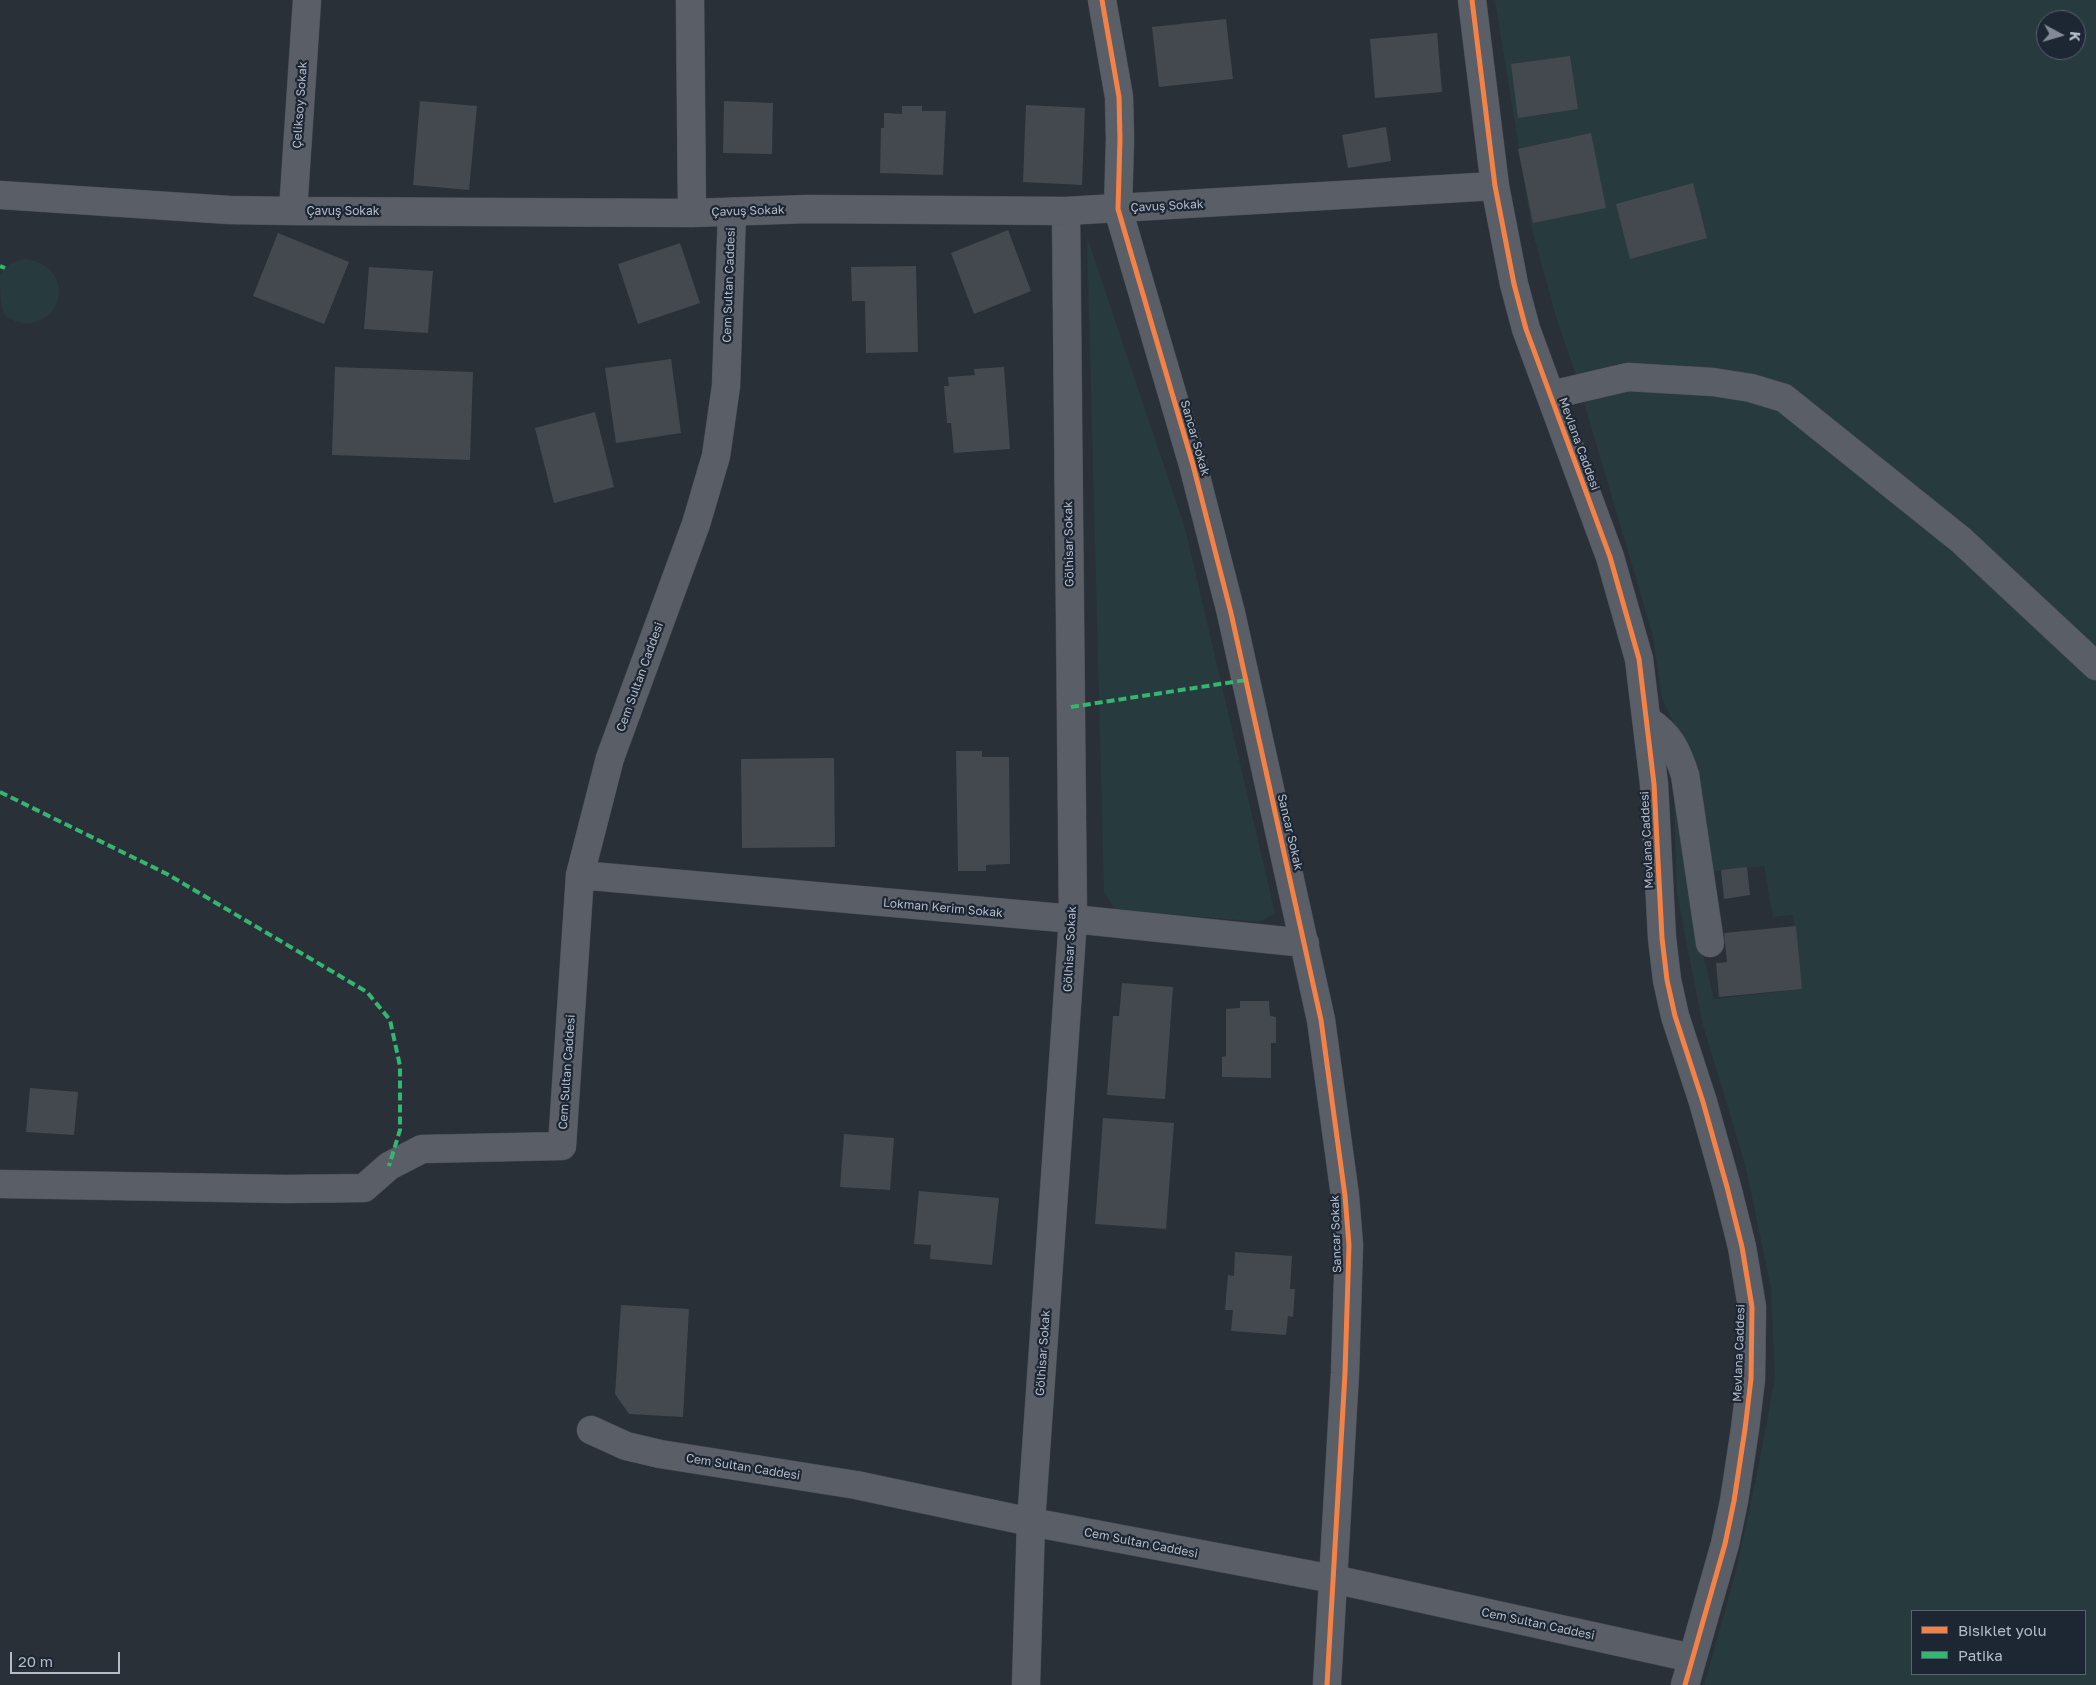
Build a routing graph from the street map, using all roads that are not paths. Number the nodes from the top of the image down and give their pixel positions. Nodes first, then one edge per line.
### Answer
1 (307, 0) edge
2 (690, 0) edge
3 (1102, 0) edge
4 (1472, 0) edge
5 (1495, 186) junction
6 (0, 195) edge
7 (1118, 208) junction
8 (294, 211) junction
9 (1066, 211) junction
10 (732, 212) junction
11 (692, 213) junction
12 (1551, 395) junction
13 (2096, 666) edge
14 (1647, 720) junction
15 (580, 875) junction
16 (1073, 919) junction
17 (1305, 943) junction
18 (1710, 943) dead end
19 (0, 1184) edge
20 (591, 1430) dead end
21 (1031, 1522) junction
22 (1333, 1579) junction
23 (1692, 1658) junction
24 (1026, 1685) edge
25 (1327, 1685) edge
26 (1685, 1685) edge

1 - 8 street, Çeliksoy Sokak
2 - 11 street
3 - 7 street, Sancar Sokak
4 - 5 street, Mevlana Caddesi
5 - 7 street, Çavuş Sokak
5 - 12 street, Mevlana Caddesi
6 - 8 street, Çavuş Sokak
7 - 9 street, Çavuş Sokak
7 - 17 street, Sancar Sokak
8 - 11 street, Çavuş Sokak
9 - 10 street, Çavuş Sokak
9 - 16 street, Gölhisar Sokak
10 - 11 street, Çavuş Sokak
10 - 15 street, Cem Sultan Caddesi
12 - 13 street
12 - 14 street, Mevlana Caddesi
14 - 18 street
14 - 23 street, Mevlana Caddesi
15 - 16 street, Lokman Kerim Sokak
15 - 19 street, Cem Sultan Caddesi
16 - 17 street, Lokman Kerim Sokak
16 - 21 street, Gölhisar Sokak
17 - 22 street, Sancar Sokak
20 - 21 street, Cem Sultan Caddesi
21 - 22 street, Cem Sultan Caddesi
21 - 24 street, Gölhisar Sokak
22 - 23 street, Cem Sultan Caddesi
22 - 25 street, Sancar Sokak
23 - 26 street, Mevlana Caddesi

